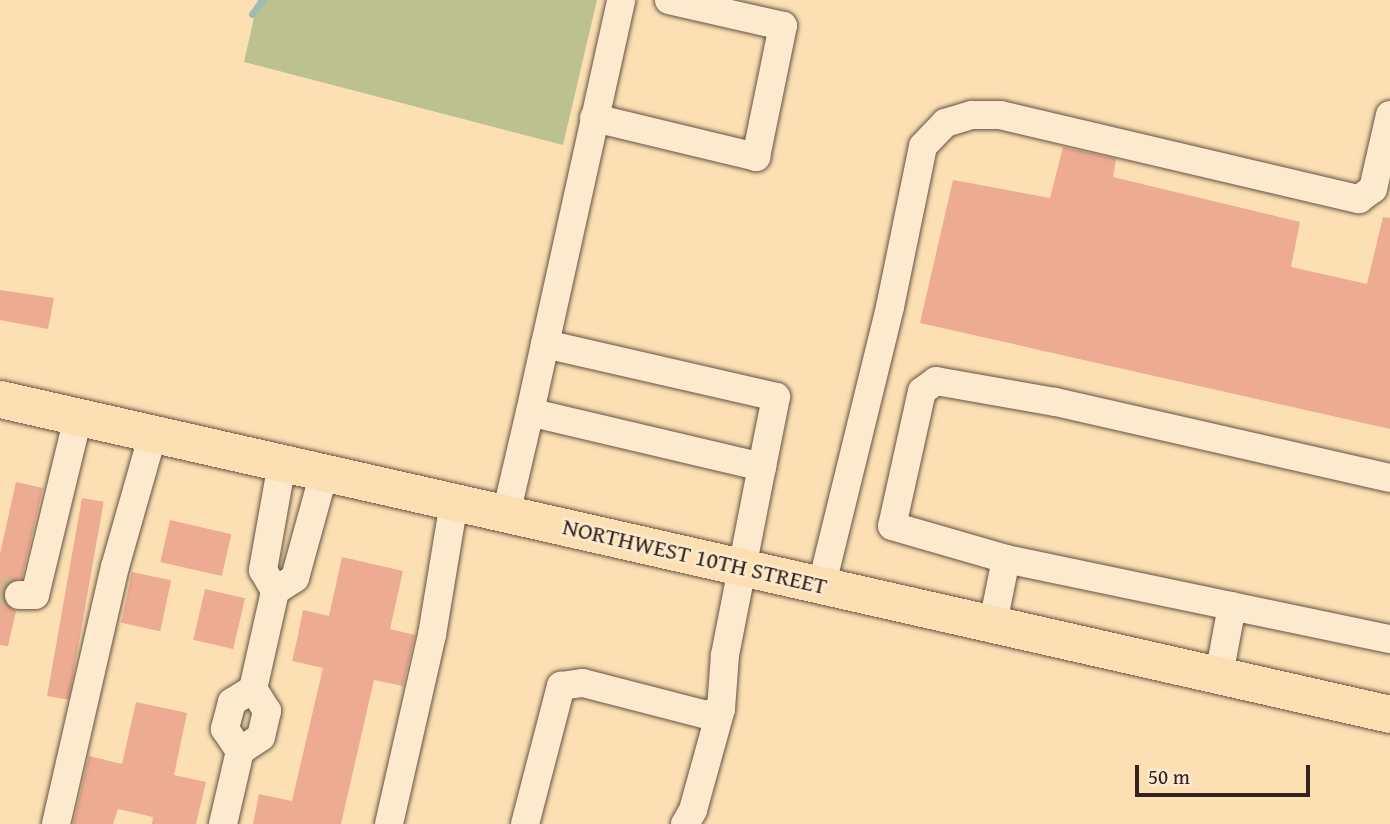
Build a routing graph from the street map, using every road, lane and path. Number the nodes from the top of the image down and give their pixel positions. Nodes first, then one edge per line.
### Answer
1 (621, 0) edge
2 (669, 0) edge
3 (1390, 115) edge
4 (594, 118) junction
5 (545, 344) junction
6 (0, 399) edge
7 (530, 412) junction
8 (78, 417) junction
9 (153, 434) junction
10 (282, 464) junction
11 (762, 467) junction
12 (324, 473) junction
13 (1390, 478) edge
14 (454, 502) junction
15 (506, 514) junction
16 (272, 530) junction
17 (305, 537) junction
18 (1006, 559) junction
19 (741, 566) junction
20 (822, 584) junction
21 (275, 591) junction
22 (19, 595) dead end
23 (1232, 606) junction
24 (993, 624) junction
25 (1390, 639) edge
26 (1219, 675) junction
27 (721, 709) junction
28 (1390, 714) edge
29 (56, 824) edge
30 (223, 824) edge
31 (389, 824) edge
32 (525, 824) edge
33 (685, 824) edge

1 - 4 lane
2 - 4 lane
3 - 20 lane
4 - 5 lane
5 - 7 lane
5 - 11 lane
6 - 8 main road, NORTHWEST 10TH STREET
7 - 11 lane
7 - 15 lane
8 - 9 main road, NORTHWEST 10TH STREET
8 - 22 lane
9 - 10 main road, NORTHWEST 10TH STREET
9 - 29 lane
10 - 12 main road, NORTHWEST 10TH STREET
10 - 16 lane
11 - 19 lane
12 - 14 main road, NORTHWEST 10TH STREET
12 - 17 lane
13 - 18 lane
14 - 15 main road, NORTHWEST 10TH STREET
14 - 31 lane
15 - 19 main road, NORTHWEST 10TH STREET
16 - 17 lane
16 - 21 lane
17 - 21 lane
18 - 23 lane
18 - 24 lane
19 - 20 main road, NORTHWEST 10TH STREET
19 - 27 lane
20 - 24 main road, NORTHWEST 10TH STREET
21 - 30 lane
23 - 25 lane
23 - 26 lane
24 - 26 main road, NORTHWEST 10TH STREET
26 - 28 main road, NORTHWEST 10TH STREET
27 - 32 lane
27 - 33 lane

